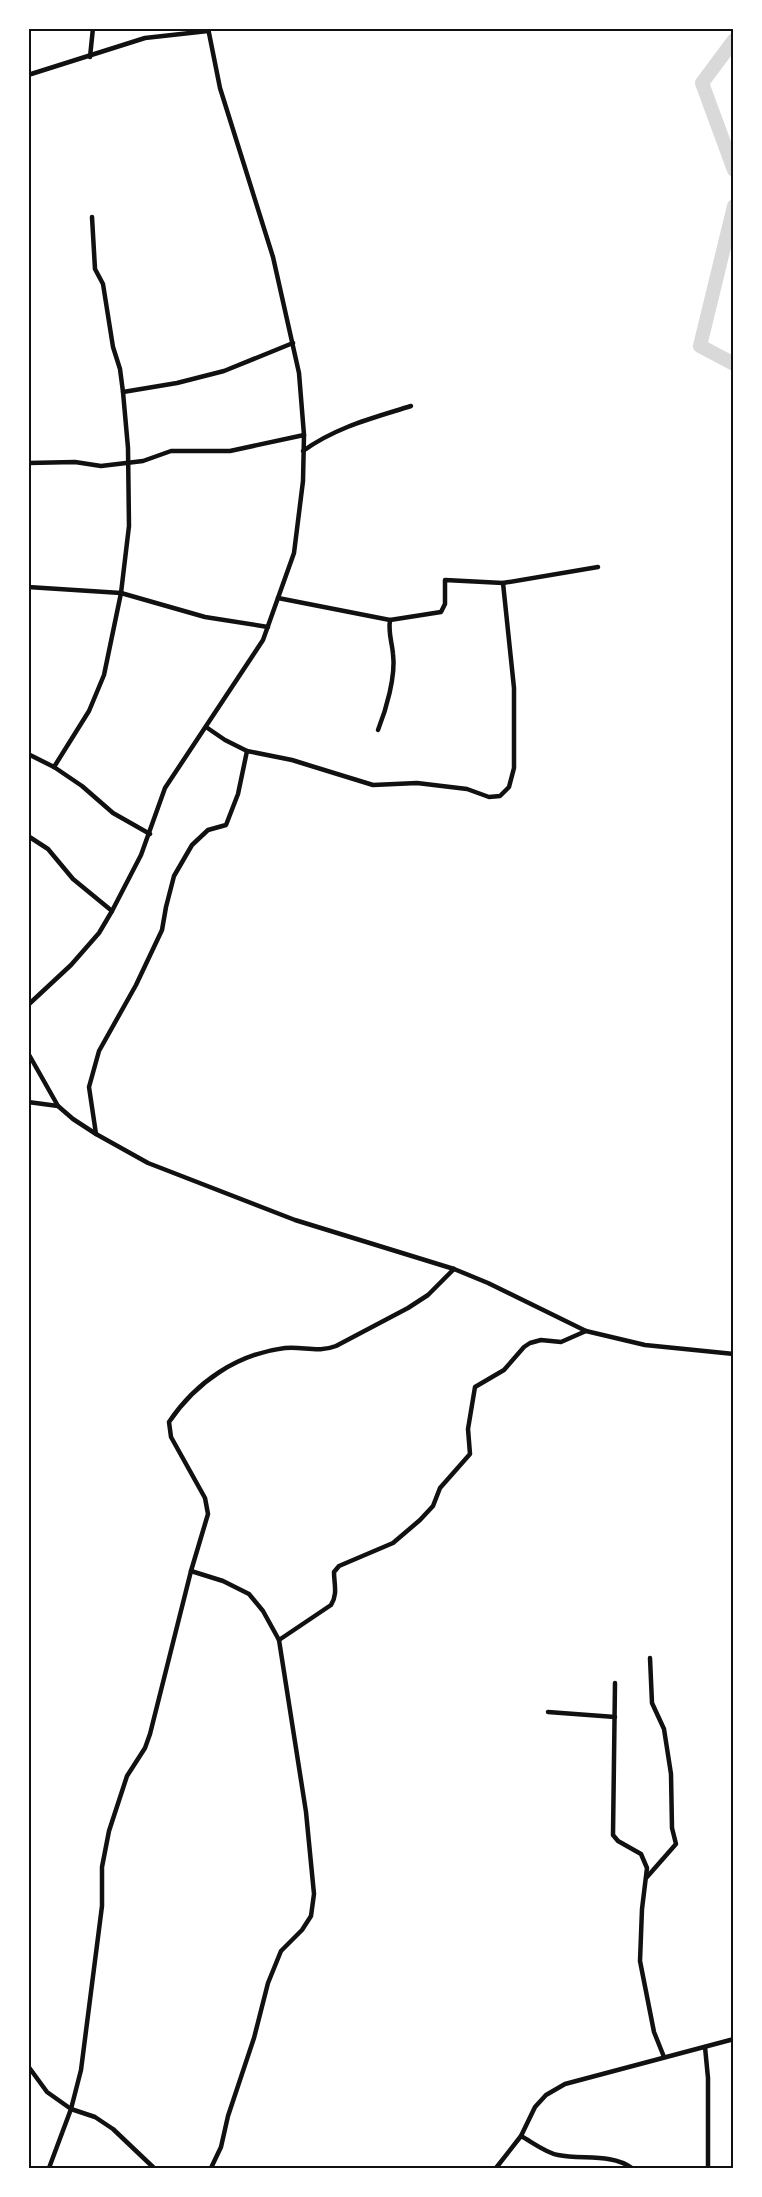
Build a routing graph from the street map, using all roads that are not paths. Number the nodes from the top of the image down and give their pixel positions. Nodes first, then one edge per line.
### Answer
1 (93, 28) edge
2 (208, 30) edge
3 (90, 57) junction
4 (28, 75) edge
5 (92, 217) dead end
6 (293, 343) junction
7 (123, 392) junction
8 (411, 405) dead end
9 (304, 435) junction
10 (303, 451) junction
11 (128, 462) junction
12 (28, 463) edge
13 (598, 567) dead end
14 (503, 584) junction
15 (28, 587) edge
16 (121, 593) junction
17 (278, 598) junction
18 (390, 620) junction
19 (268, 627) junction
20 (206, 728) junction
21 (378, 730) dead end
22 (247, 751) junction
23 (28, 754) edge
24 (54, 766) junction
25 (150, 834) junction
26 (28, 836) edge
27 (112, 911) junction
28 (28, 1005) edge
29 (28, 1053) edge
30 (28, 1102) edge
31 (58, 1106) junction
32 (96, 1134) junction
33 (454, 1269) junction
34 (586, 1331) junction
35 (734, 1354) edge
36 (191, 1571) junction
37 (279, 1640) junction
38 (650, 1658) dead end
39 (615, 1683) dead end
40 (548, 1712) dead end
41 (615, 1717) junction
42 (646, 1878) junction
43 (734, 2039) edge
44 (705, 2047) junction
45 (664, 2057) junction
46 (28, 2066) edge
47 (71, 2109) junction
48 (521, 2136) junction
49 (49, 2169) edge
50 (154, 2169) edge
51 (211, 2169) edge
52 (496, 2169) edge
53 (632, 2169) edge
54 (708, 2169) edge

1 - 3 street
2 - 3 street
2 - 6 street
3 - 4 street
5 - 7 street
6 - 7 street
6 - 9 street
7 - 11 street
8 - 10 street
9 - 10 street
9 - 11 street
10 - 17 street
11 - 12 street
11 - 16 street
13 - 14 street
14 - 18 street
14 - 22 street
15 - 16 street
16 - 19 street
16 - 24 street
17 - 18 street
17 - 19 street
18 - 21 street
19 - 20 street
20 - 22 street
20 - 25 street
22 - 32 street
23 - 24 street
24 - 25 street
25 - 27 street
26 - 27 street
27 - 28 street
29 - 31 street
30 - 31 street
31 - 32 street
32 - 33 street
33 - 34 street
33 - 36 street
34 - 35 street
34 - 37 street
36 - 37 street
36 - 47 street
37 - 51 street
38 - 42 street
39 - 41 street
40 - 41 street
41 - 42 street
42 - 45 street
43 - 44 street
44 - 45 street
44 - 54 street
45 - 48 street
46 - 47 street
47 - 49 street
47 - 50 street
48 - 52 street
48 - 53 street

